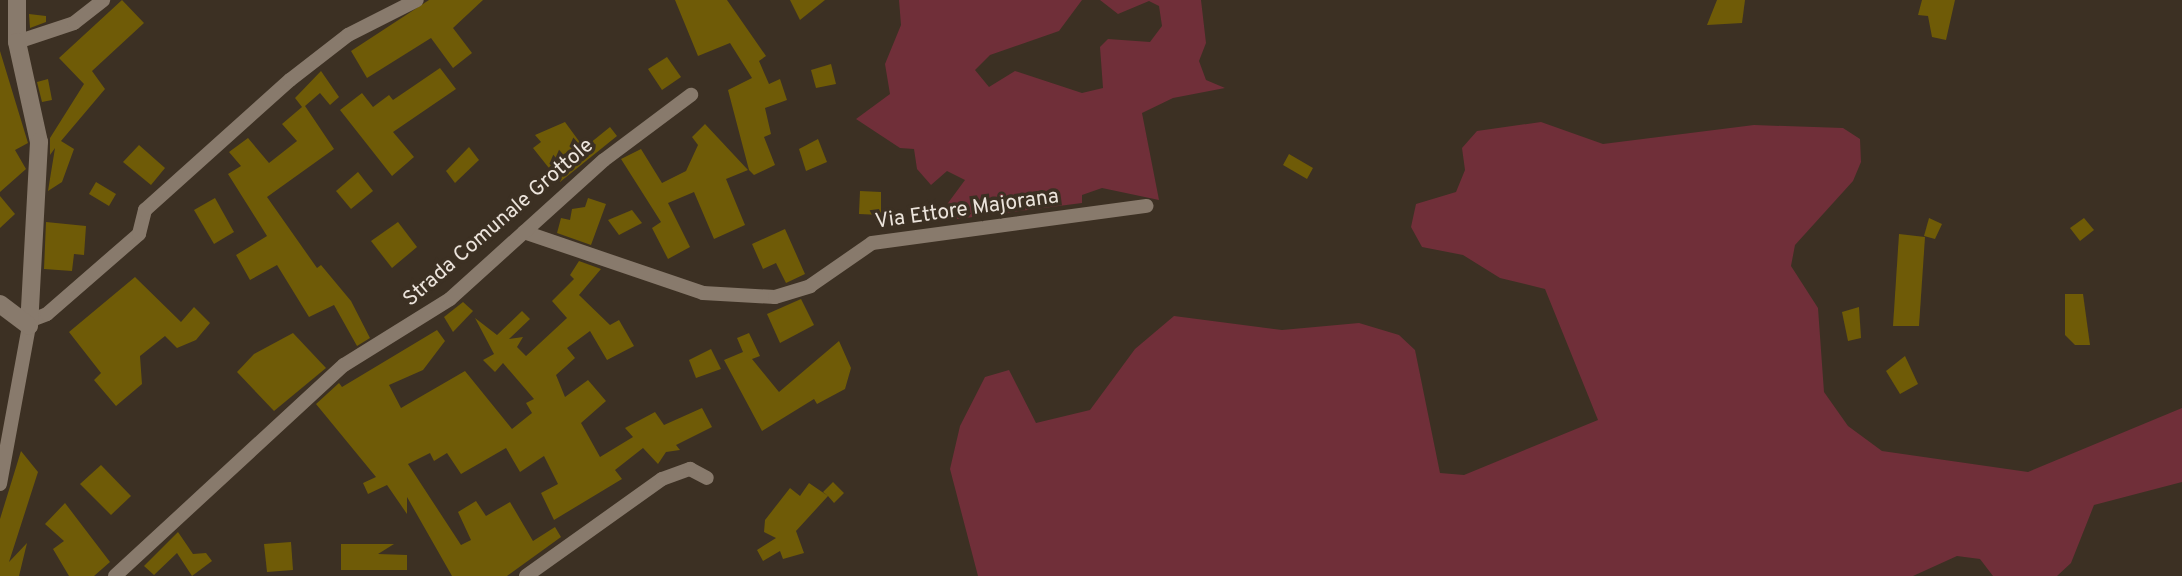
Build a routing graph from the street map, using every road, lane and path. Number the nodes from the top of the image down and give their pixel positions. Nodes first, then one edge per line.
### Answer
1 (103, 0) edge
2 (417, 0) edge
3 (16, 1) edge
4 (17, 42) junction
5 (691, 95) dead end
6 (1147, 206) dead end
7 (524, 232) junction
8 (0, 304) edge
9 (29, 324) junction
10 (5, 447) edge
11 (707, 478) dead end
12 (0, 484) edge
13 (120, 572) edge
14 (139, 576) edge
15 (526, 576) edge

1 - 4 street
2 - 9 street
3 - 4 street
4 - 9 street
5 - 7 street, Strada Comunale Grottole
6 - 7 street, Via Ettore Majorana
7 - 13 street, Strada Comunale Grottole
8 - 9 street
9 - 10 street
10 - 12 street
11 - 15 street
13 - 14 street

